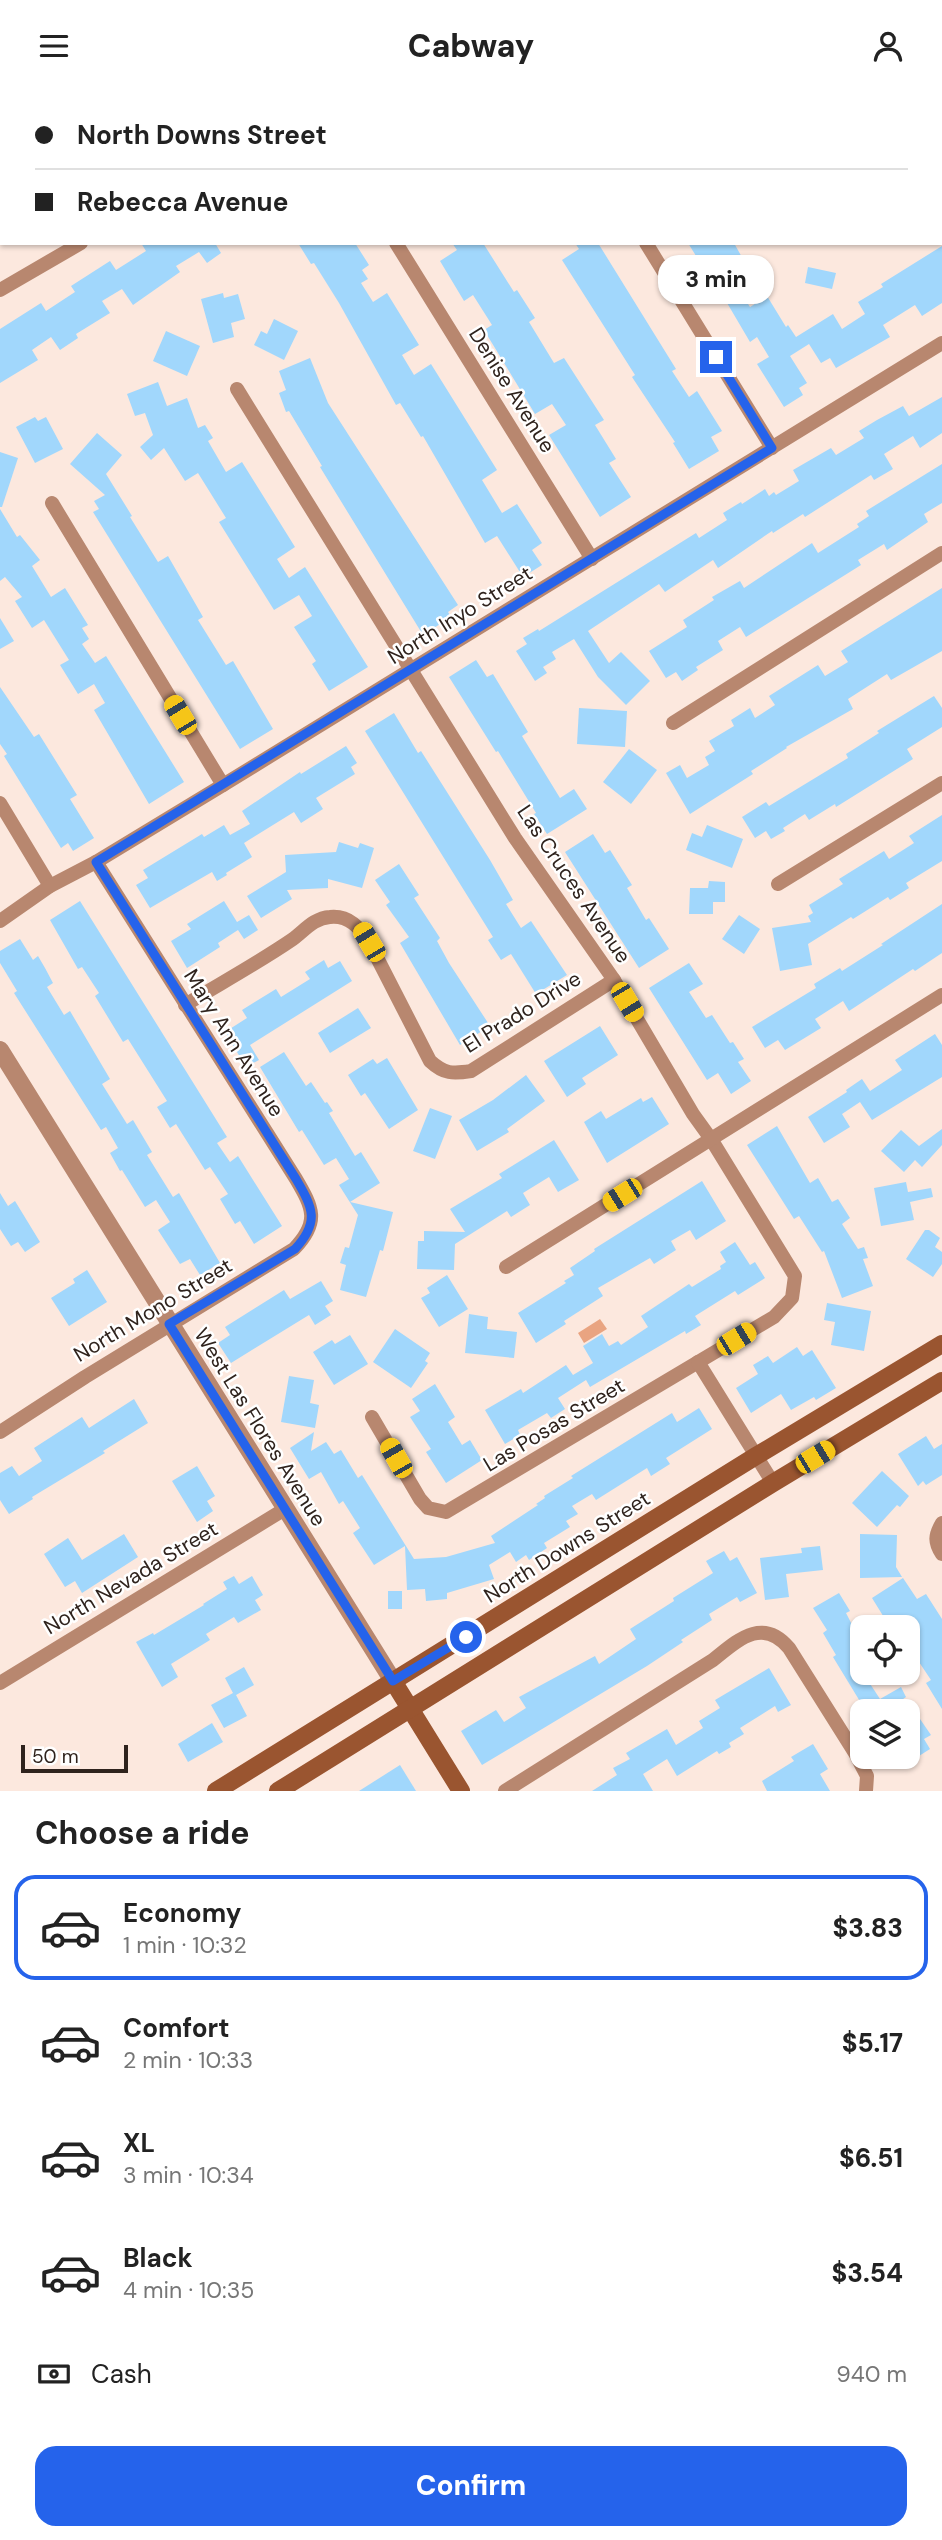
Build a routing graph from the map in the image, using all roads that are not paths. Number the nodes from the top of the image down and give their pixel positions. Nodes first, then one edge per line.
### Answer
1 (78, 245) edge
2 (397, 245) edge
3 (647, 245) edge
4 (0, 291) edge
5 (942, 344) edge
6 (237, 389) dead end
7 (772, 448) junction
8 (52, 503) dead end
9 (942, 553) edge
10 (592, 559) junction
11 (411, 670) junction
12 (673, 723) dead end
13 (942, 783) edge
14 (223, 785) junction
15 (0, 803) edge
16 (96, 862) junction
17 (778, 884) dead end
18 (51, 886) junction
19 (0, 921) edge
20 (614, 980) junction
21 (942, 995) edge
22 (185, 1005) junction
23 (0, 1050) edge
24 (711, 1139) junction
25 (295, 1249) joint
26 (506, 1267) dead end
27 (788, 1304) joint
28 (169, 1324) junction
29 (942, 1344) edge
30 (698, 1362) junction
31 (942, 1381) edge
32 (372, 1417) dead end
33 (0, 1432) edge
34 (756, 1456) junction
35 (773, 1483) junction
36 (285, 1510) junction
37 (939, 1528) edge
38 (942, 1554) edge
39 (393, 1681) junction
40 (0, 1683) edge
41 (410, 1709) junction
42 (867, 1788) edge
43 (216, 1791) edge
44 (278, 1791) edge
45 (461, 1791) edge
46 (505, 1791) edge

1 - 4 street
2 - 10 street, Denise Avenue
3 - 7 street
5 - 7 street, North Inyo Street
6 - 11 street, Las Cruces Avenue
7 - 10 street, North Inyo Street
8 - 14 street
9 - 12 street
10 - 11 street, North Inyo Street
11 - 14 street, North Inyo Street
11 - 20 street, Las Cruces Avenue
13 - 17 street
14 - 16 street, North Inyo Street
15 - 18 street
16 - 18 street, North Inyo Street
16 - 22 street, Mary Ann Avenue
18 - 19 street, North Inyo Street
20 - 22 street, El Prado Drive
20 - 24 street, Las Cruces Avenue
21 - 24 street
22 - 25 street, Mary Ann Avenue
23 - 28 street, West Las Flores Avenue
24 - 26 street
24 - 27 street, Las Cruces Avenue
25 - 28 street, North Mono Street
27 - 30 street, Las Posas Street
28 - 33 street, North Mono Street
28 - 36 street, West Las Flores Avenue
29 - 34 main road, North Downs Street
30 - 32 street, Las Posas Street
30 - 34 street
31 - 35 main road
34 - 35 street
34 - 39 main road, North Downs Street
35 - 41 main road
36 - 39 street, West Las Flores Avenue
36 - 40 street, North Nevada Street
37 - 38 street
39 - 41 main road, West Las Flores Avenue
39 - 43 main road, North Downs Street
41 - 44 main road
41 - 45 main road, West Las Flores Avenue
42 - 46 street

